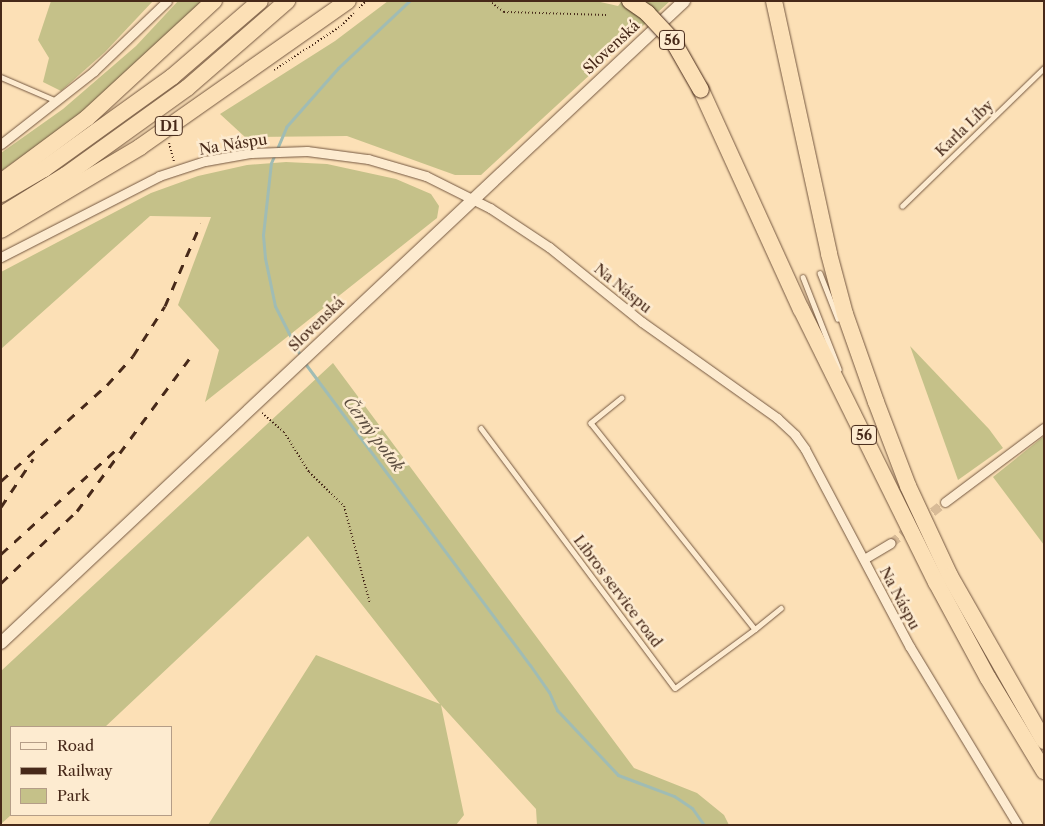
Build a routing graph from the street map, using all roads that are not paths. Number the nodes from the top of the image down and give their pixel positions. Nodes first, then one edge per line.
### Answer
1 (166, 1) edge
2 (214, 1) edge
3 (260, 1) edge
4 (287, 1) edge
5 (348, 1) edge
6 (630, 1) edge
7 (684, 1) edge
8 (774, 1) edge
9 (665, 19) dead end
10 (654, 30) dead end
11 (1043, 69) edge
12 (1, 77) edge
13 (58, 102) junction
14 (1, 144) edge
15 (1, 182) edge
16 (1, 194) edge
17 (473, 199) junction
18 (902, 206) dead end
19 (1, 215) edge
20 (1, 230) edge
21 (1, 257) edge
22 (820, 273) dead end
23 (804, 277) dead end
24 (840, 324) dead end
25 (847, 341) dead end
26 (622, 398) dead end
27 (481, 428) dead end
28 (1044, 428) edge
29 (898, 461) junction
30 (880, 467) junction
31 (946, 502) tunnel mouth
32 (891, 542) tunnel mouth
33 (864, 559) junction
34 (782, 608) dead end
35 (754, 629) junction
36 (1, 644) edge
37 (1044, 741) edge
38 (1044, 772) edge
39 (1018, 825) edge

1 - 13 street
2 - 15 highway
3 - 16 highway, D1
4 - 19 highway, D1
5 - 20 highway, D1
6 - 30 highway, 56, bridge
7 - 9 street
8 - 29 highway, 56
10 - 17 street, Slovenská
11 - 18 lane, Karla Líby
12 - 13 lane
13 - 14 street
17 - 21 street, Na Náspu
17 - 33 street, Na Náspu
17 - 36 street, Slovenská
22 - 24 lane
23 - 30 lane
25 - 29 lane
26 - 35 lane
27 - 35 lane, Libros service road
28 - 31 street
29 - 37 highway, 56
30 - 38 highway, 56
32 - 33 street
33 - 39 street, Na Náspu
34 - 35 lane

